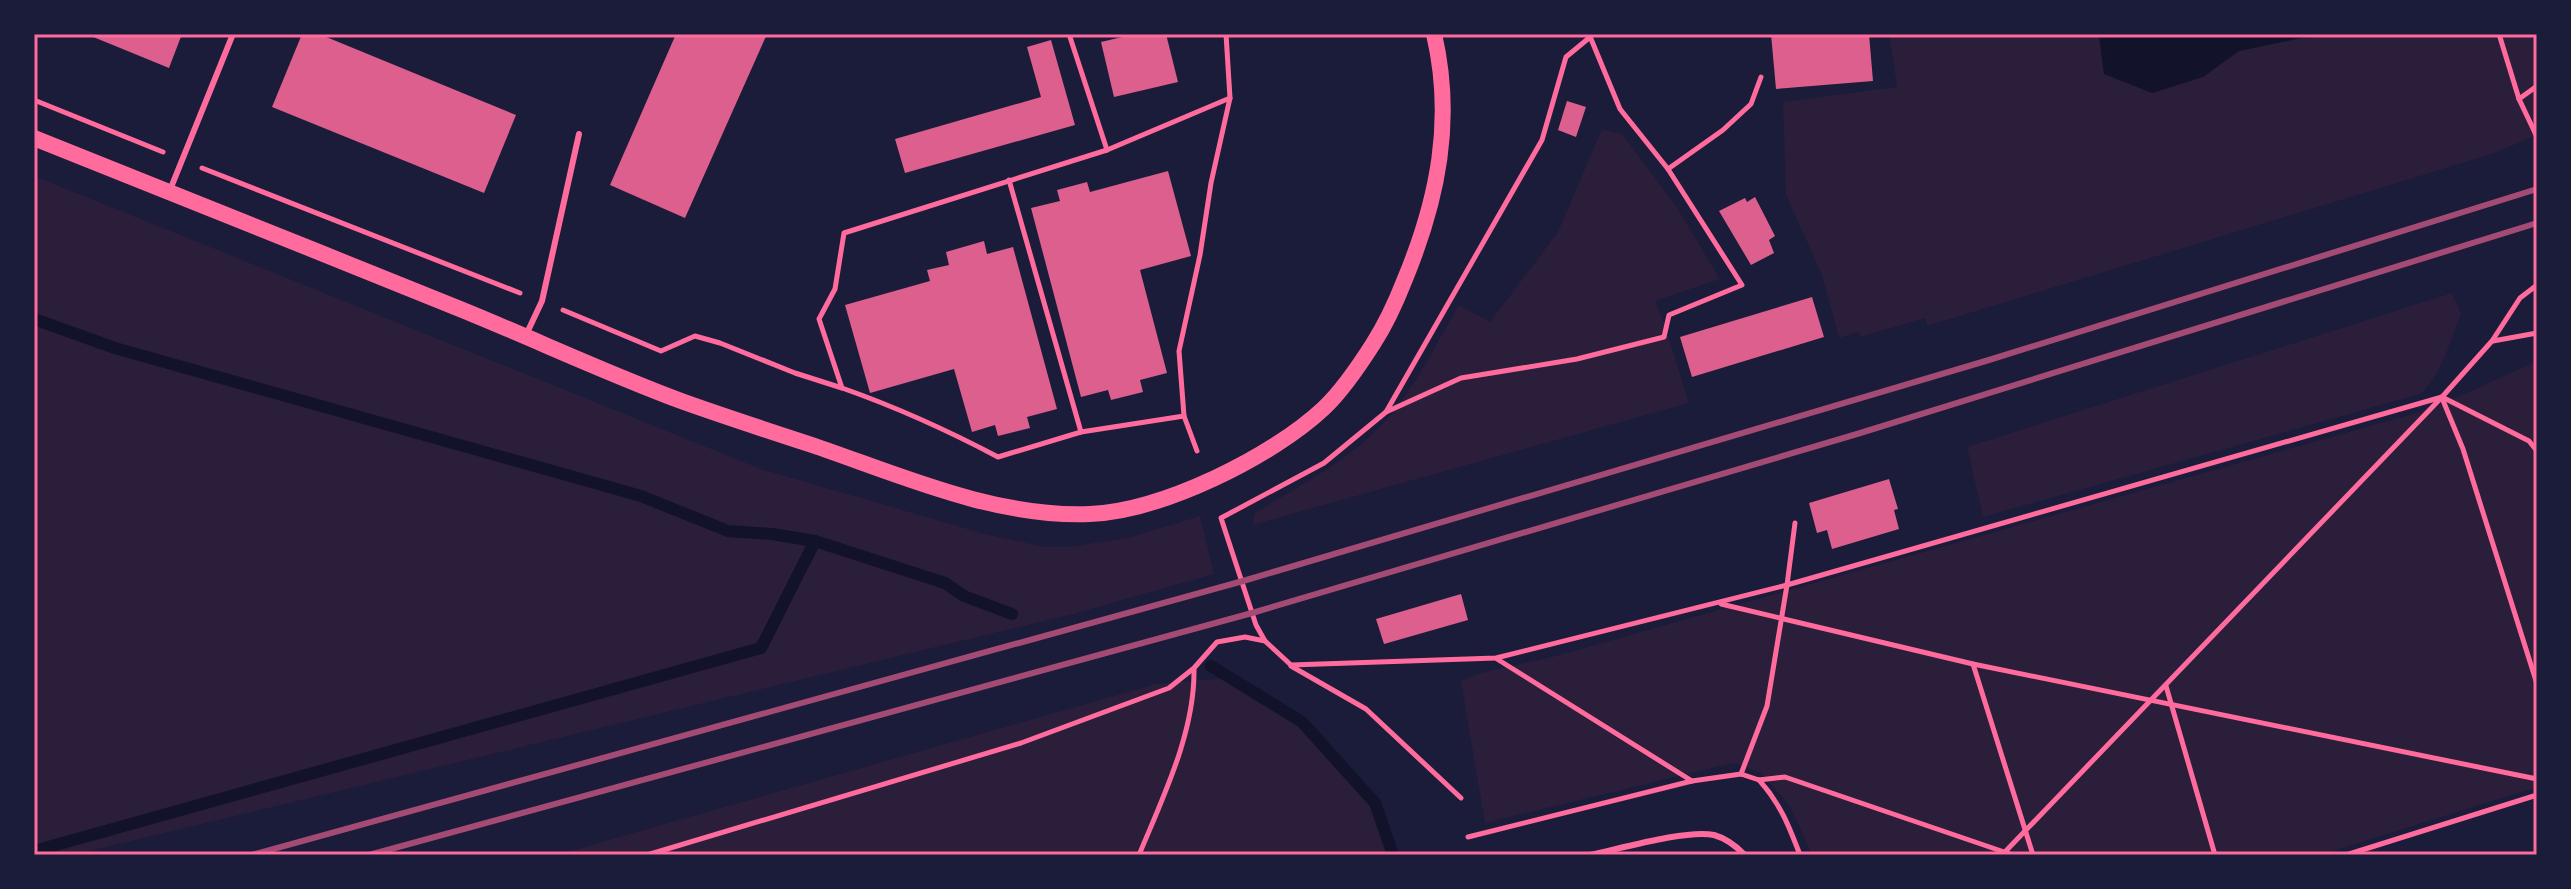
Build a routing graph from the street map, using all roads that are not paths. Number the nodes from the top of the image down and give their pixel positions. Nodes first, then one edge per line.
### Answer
1 (233, 34) edge
2 (1434, 34) edge
3 (579, 134) dead end
4 (34, 138) edge
5 (170, 192) junction
6 (526, 336) junction
7 (1590, 855) edge
8 (1745, 855) edge

1 - 5 lane
2 - 6 main road
3 - 6 lane
4 - 5 main road
5 - 6 main road
7 - 8 lane

